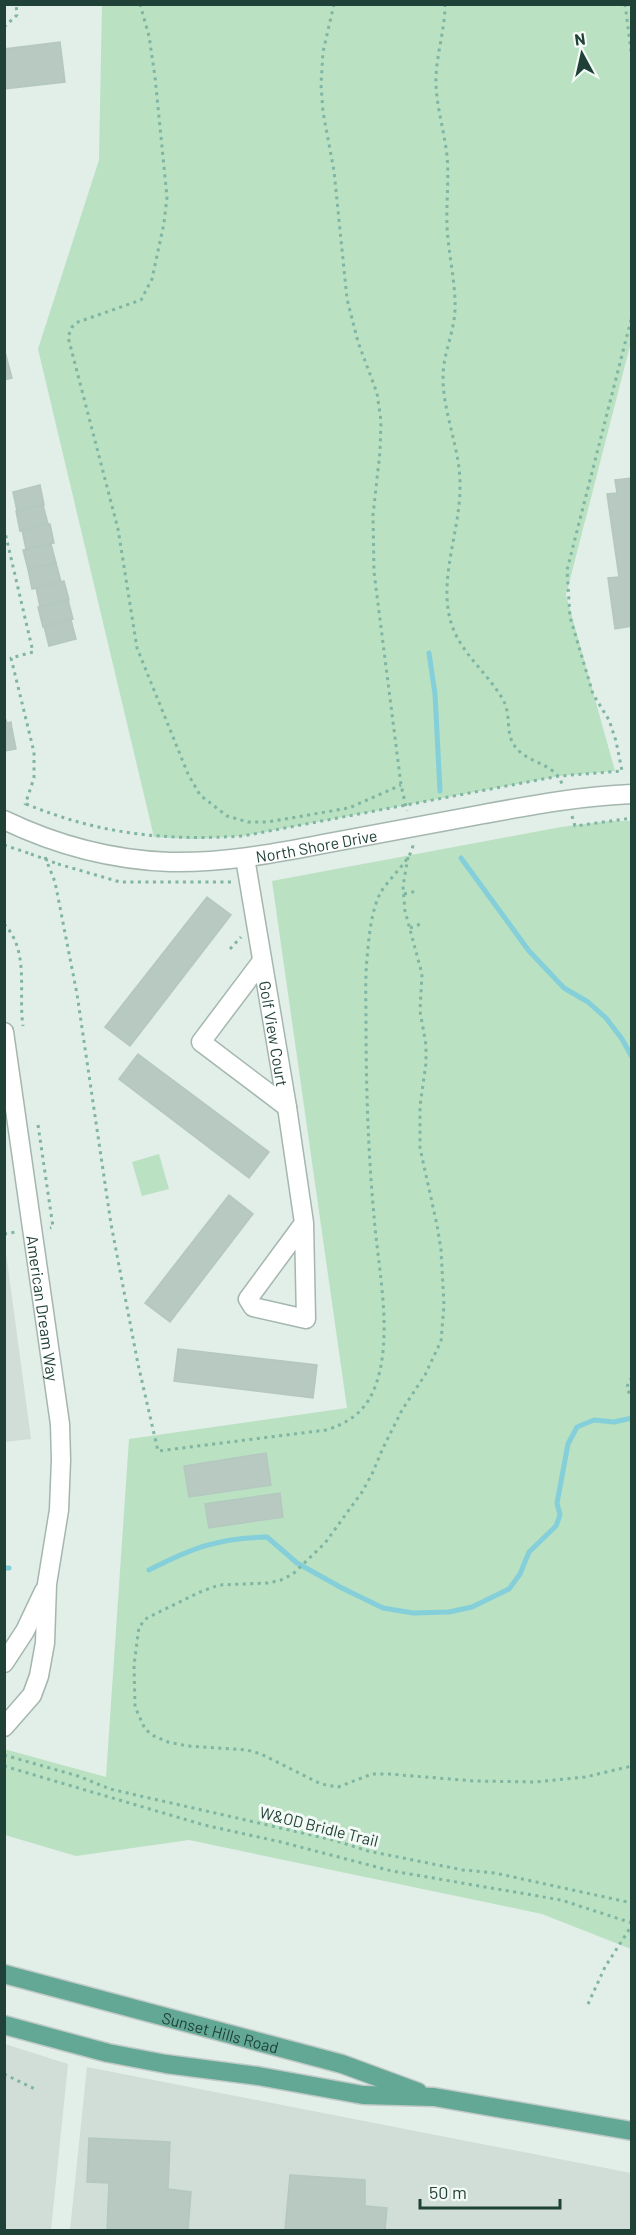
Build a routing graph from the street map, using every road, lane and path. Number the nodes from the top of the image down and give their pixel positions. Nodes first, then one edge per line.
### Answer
1 (16, 4) edge
2 (140, 4) edge
3 (334, 4) edge
4 (445, 4) edge
5 (625, 4) edge
6 (4, 27) edge
7 (632, 59) edge
8 (632, 316) edge
9 (4, 528) edge
10 (559, 776) junction
11 (401, 785) junction
12 (632, 794) edge
13 (26, 804) junction
14 (406, 805) junction
15 (632, 818) edge
16 (10, 823) edge
17 (575, 826) dead end
18 (413, 842) dead end
19 (4, 845) edge
20 (36, 854) dead end
21 (408, 857) junction
22 (244, 858) junction
23 (235, 882) dead end
24 (417, 891) dead end
25 (403, 894) junction
26 (423, 923) dead end
27 (4, 924) edge
28 (410, 928) junction
29 (243, 935) dead end
30 (230, 949) dead end
31 (262, 961) junction
32 (4, 1032) edge
33 (24, 1034) dead end
34 (287, 1107) junction
35 (38, 1125) dead end
36 (304, 1223) junction
37 (53, 1227) dead end
38 (632, 1378) edge
39 (632, 1396) edge
40 (47, 1584) junction
41 (4, 1663) edge
42 (4, 1727) edge
43 (4, 1755) edge
44 (4, 1766) edge
45 (632, 1766) edge
46 (632, 1903) edge
47 (632, 1924) edge
48 (4, 1974) edge
49 (588, 2004) dead end
50 (4, 2025) edge
51 (4, 2074) edge
52 (37, 2090) dead end
53 (434, 2097) junction
54 (632, 2132) edge

1 - 6 path
2 - 11 path
3 - 11 path
4 - 10 path
5 - 7 path
8 - 10 path
9 - 13 path
10 - 14 path
11 - 14 path
12 - 22 street, North Shore Drive
13 - 14 path
13 - 16 path
15 - 17 path
16 - 22 street, North Shore Drive
18 - 21 path
19 - 23 path, bridge
20 - 21 path
21 - 25 path
22 - 31 street, Golf View Court
24 - 25 path
25 - 28 path
26 - 28 path
27 - 33 path
28 - 45 path
29 - 30 path
31 - 34 street, Golf View Court
31 - 34 street, Golf View Court
32 - 40 street, American Dream Way
34 - 36 street, Golf View Court
35 - 37 path
36 - 36 street, Golf View Court
38 - 39 path
40 - 41 street
40 - 42 street
43 - 46 path, W&OD Bridle Trail
44 - 47 path
47 - 49 path
48 - 53 main road, Sunset Hills Road
50 - 53 main road, Sunset Hills Road
51 - 52 path
53 - 54 main road, Sunset Hills Road

